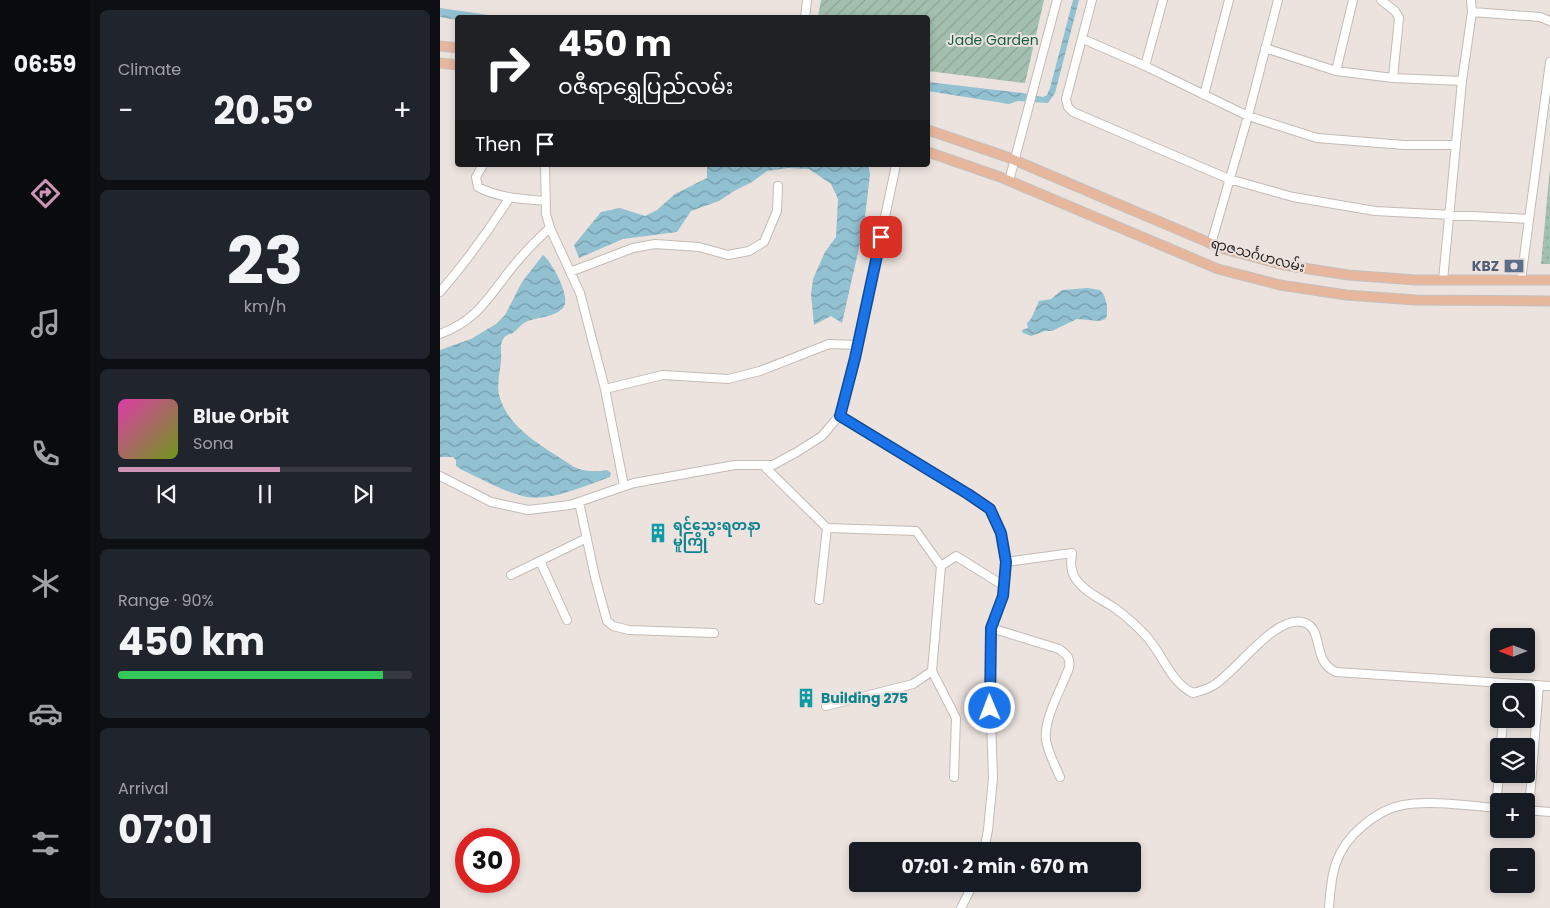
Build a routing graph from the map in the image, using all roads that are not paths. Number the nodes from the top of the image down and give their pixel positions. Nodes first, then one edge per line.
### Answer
1 (807, 0) edge
2 (1057, 0) edge
3 (1092, 0) edge
4 (1162, 0) edge
5 (1229, 0) edge
6 (1278, 0) edge
7 (1353, 0) edge
8 (1381, 0) edge
9 (1471, 0) edge
10 (1472, 12) junction
11 (805, 15) edge
12 (1550, 21) edge
13 (1083, 39) junction
14 (440, 46) edge
15 (455, 48) edge
16 (1265, 48) junction
17 (1550, 62) edge
18 (440, 63) edge
19 (455, 65) edge
20 (1146, 66) junction
21 (1336, 70) junction
22 (1393, 78) junction
23 (1462, 81) junction
24 (1204, 95) junction
25 (1248, 116) junction
26 (930, 131) edge
27 (1455, 145) junction
28 (930, 153) edge
29 (1015, 161) junction
30 (482, 167) edge
31 (545, 167) edge
32 (896, 167) edge
33 (1229, 179) junction
34 (1009, 181) junction
35 (778, 186) dead end
36 (510, 197) junction
37 (545, 200) junction
38 (1449, 213) junction
39 (1529, 219) junction
40 (550, 228) junction
41 (1211, 244) junction
42 (570, 272) junction
43 (1443, 280) junction
44 (1521, 280) junction
45 (1550, 280) edge
46 (440, 292) edge
47 (1550, 300) edge
48 (440, 334) edge
49 (858, 345) junction
50 (605, 388) junction
51 (840, 416) junction
52 (763, 465) junction
53 (440, 476) edge
54 (624, 486) junction
55 (579, 502) junction
56 (827, 528) junction
57 (587, 538) junction
58 (540, 561) junction
59 (1006, 562) junction
60 (941, 566) junction
61 (512, 575) dead end
62 (1004, 586) junction
63 (819, 600) dead end
64 (567, 620) dead end
65 (991, 628) junction
66 (714, 633) dead end
67 (932, 671) junction
68 (1535, 685) edge
69 (1539, 685) junction
70 (1490, 686) edge
71 (1550, 686) edge
72 (826, 706) dead end
73 (954, 777) dead end
74 (1060, 777) dead end
75 (1529, 793) edge
76 (1490, 808) edge
77 (1535, 811) edge
78 (1550, 812) edge
79 (986, 842) edge
80 (969, 892) edge
81 (961, 908) edge
82 (1329, 908) edge

1 - 11 street
2 - 29 street
3 - 13 street
4 - 20 street
5 - 24 street
6 - 16 street
7 - 21 street
8 - 22 street
9 - 10 street
10 - 12 street
10 - 23 street
13 - 20 street
13 - 33 street
14 - 15 main road
16 - 21 street
16 - 25 street
17 - 39 street
18 - 19 main road
20 - 24 street
21 - 22 street
22 - 23 street
23 - 27 street
24 - 25 street
25 - 27 street
25 - 33 street
26 - 29 main road, ရာဇသင်္ဂဟလမ်း
27 - 38 street
28 - 34 main road, ရာဇသင်္ဂဟလမ်း
29 - 34 street
29 - 41 main road, ရာဇသင်္ဂဟလမ်း
30 - 36 street
31 - 37 street
32 - 49 street
33 - 38 street
33 - 41 street
34 - 47 main road, ရာဇသင်္ဂဟလမ်း
35 - 42 street
36 - 37 street
36 - 46 street
37 - 40 street
38 - 39 street
38 - 43 street
39 - 44 street
40 - 42 street
40 - 48 street
41 - 43 main road, ရာဇသင်္ဂဟလမ်း
42 - 50 street
43 - 44 main road, ရာဇသင်္ဂဟလမ်း
44 - 45 main road, ရာဇသင်္ဂဟလမ်း
49 - 50 street
49 - 51 street
50 - 54 street
51 - 52 street
51 - 59 street
52 - 54 street
52 - 56 street
53 - 55 street
54 - 55 street
55 - 57 street
56 - 60 street
56 - 63 street
57 - 58 street
57 - 66 street
58 - 61 street
58 - 64 street
59 - 62 street
59 - 70 street
60 - 62 street
60 - 67 street
62 - 65 street
65 - 74 street
65 - 79 street
67 - 72 street
67 - 73 street
68 - 69 street
69 - 71 street
69 - 75 street
76 - 82 street
77 - 78 street
80 - 81 street

